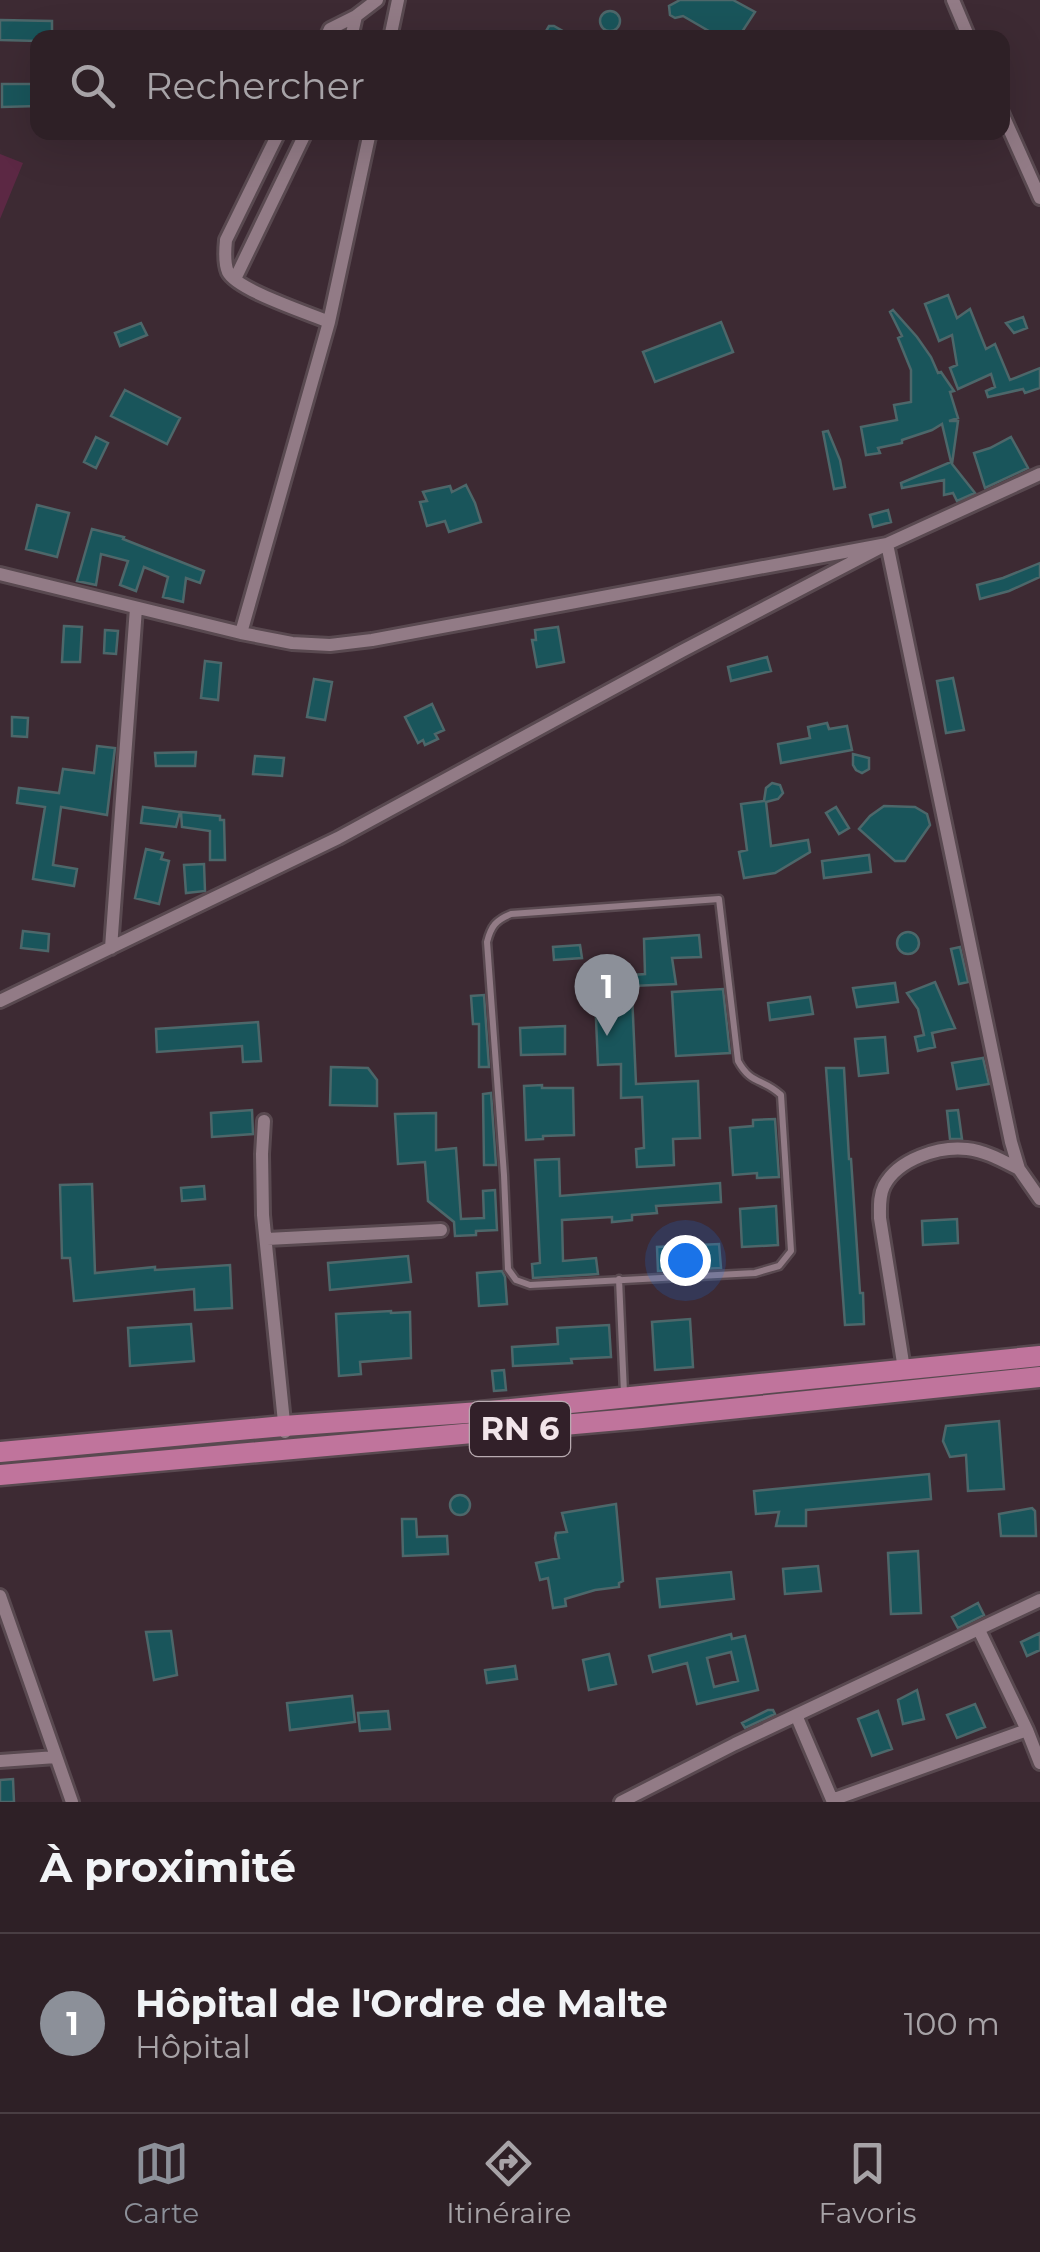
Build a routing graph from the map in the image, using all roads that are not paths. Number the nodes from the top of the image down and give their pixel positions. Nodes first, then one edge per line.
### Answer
1 (377, 0) edge
2 (398, 0) edge
3 (953, 0) edge
4 (356, 16) junction
5 (330, 30) edge
6 (353, 30) edge
7 (392, 30) edge
8 (966, 30) edge
9 (1010, 131) edge
10 (275, 140) edge
11 (302, 140) edge
12 (368, 140) edge
13 (1040, 198) edge
14 (235, 280) junction
15 (329, 322) junction
16 (1040, 474) edge
17 (887, 544) junction
18 (0, 574) edge
19 (136, 608) junction
20 (241, 633) junction
21 (111, 948) junction
22 (0, 1001) edge
23 (264, 1121) dead end
24 (1019, 1169) junction
25 (1040, 1199) edge
26 (441, 1230) dead end
27 (267, 1239) junction
28 (619, 1280) junction
29 (1040, 1356) edge
30 (904, 1368) junction
31 (1040, 1377) edge
32 (625, 1397) junction
33 (284, 1426) junction
34 (286, 1450) junction
35 (0, 1452) edge
36 (0, 1474) edge
37 (0, 1596) edge
38 (1040, 1600) edge
39 (979, 1630) junction
40 (796, 1715) junction
41 (1027, 1730) junction
42 (56, 1757) junction
43 (0, 1761) edge
44 (1040, 1763) edge
45 (833, 1801) edge
46 (72, 1802) edge
47 (621, 1802) edge

1 - 4 street
2 - 7 street
3 - 8 street
4 - 5 street
4 - 6 street
9 - 13 street
10 - 14 street
11 - 14 street
12 - 15 street
14 - 15 street
15 - 20 street
16 - 17 street
17 - 20 street
17 - 21 street
17 - 24 street
18 - 19 street
19 - 20 street
19 - 21 street
21 - 22 street
23 - 27 street
24 - 25 street
24 - 30 street
26 - 27 street
27 - 33 street
28 - 28 lane
28 - 32 lane
29 - 30 main road, RN 6
30 - 32 main road, RN 6
31 - 34 main road, RN 6
32 - 33 main road, RN 6
33 - 34 street
33 - 35 main road, RN 6
34 - 36 main road, RN 6
37 - 42 street
38 - 39 street
39 - 40 street
39 - 41 street
40 - 45 street
40 - 47 street
41 - 44 street
41 - 45 street
42 - 43 street
42 - 46 street

